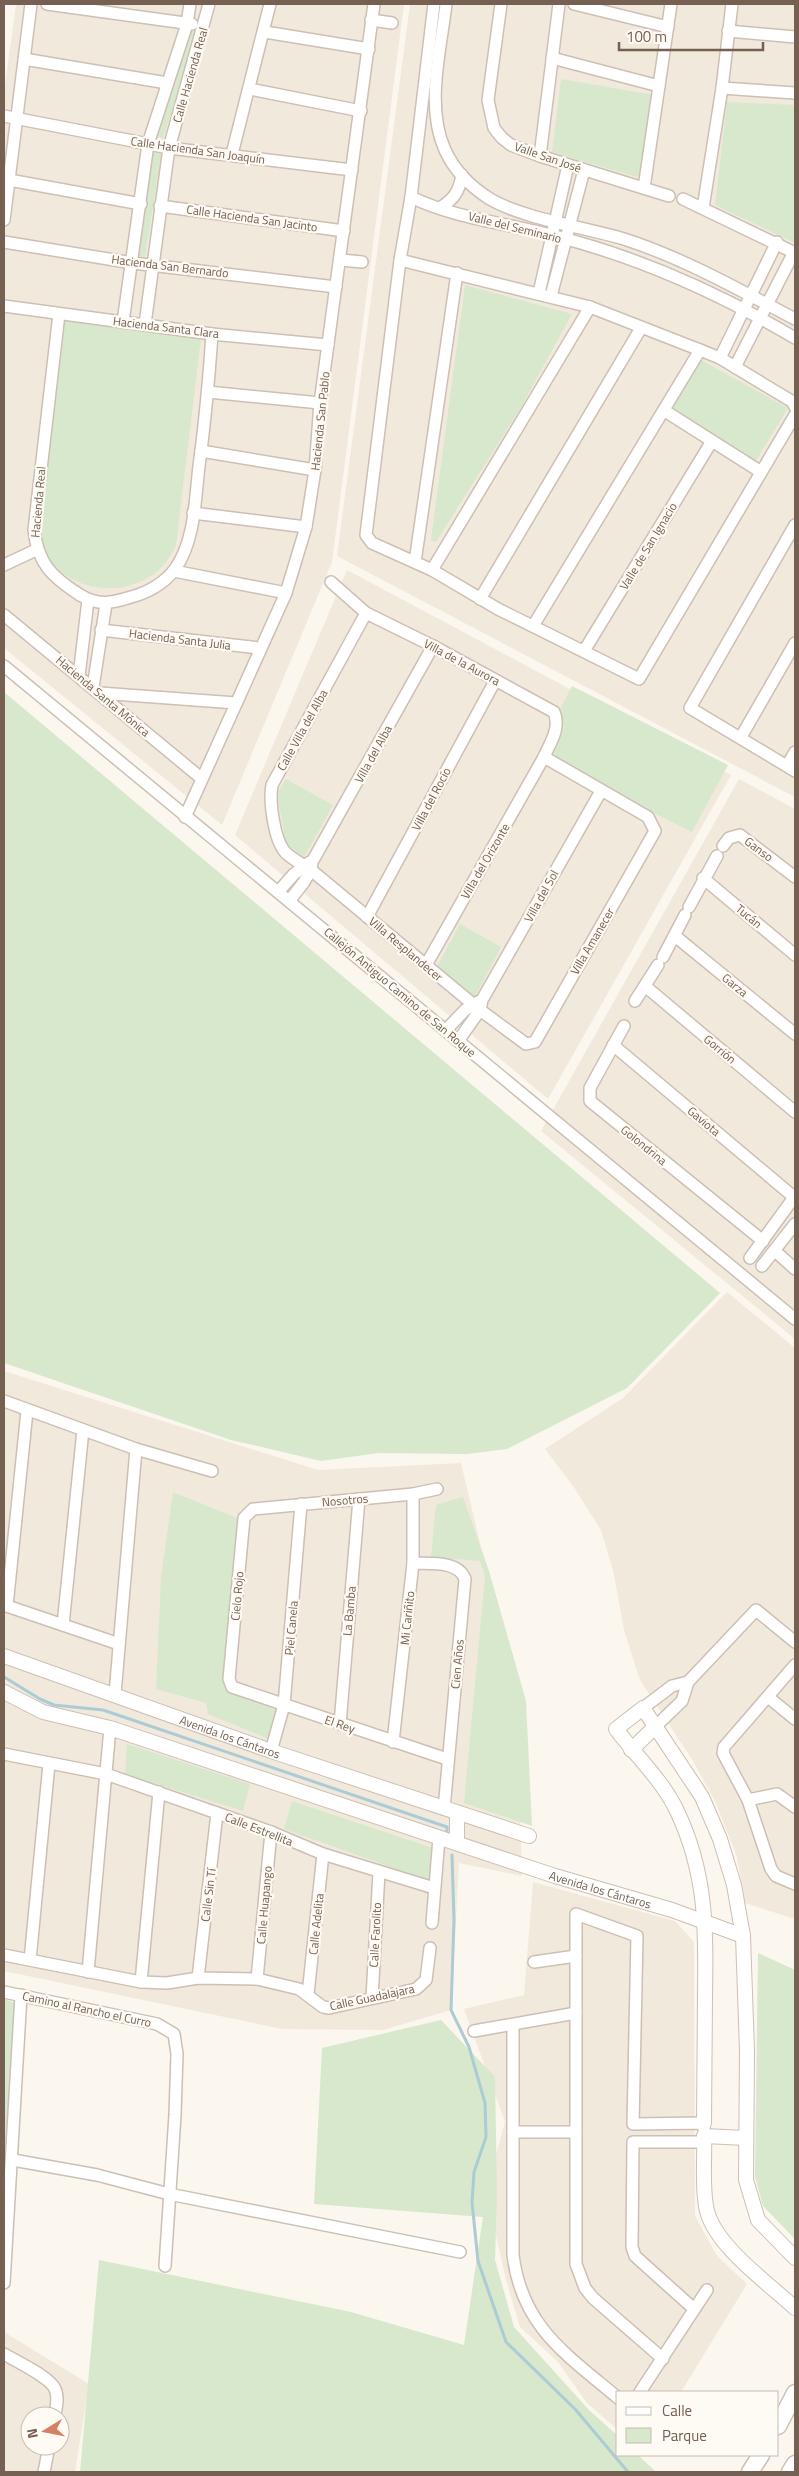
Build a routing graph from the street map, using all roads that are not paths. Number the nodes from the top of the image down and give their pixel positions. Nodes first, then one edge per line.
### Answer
1 (31, 4) edge
2 (47, 4) edge
3 (190, 4) edge
4 (209, 4) edge
5 (270, 4) edge
6 (374, 4) edge
7 (434, 4) edge
8 (446, 4) edge
9 (501, 4) edge
10 (559, 4) edge
11 (574, 4) edge
12 (671, 4) edge
13 (732, 4) edge
14 (372, 20) junction
15 (392, 23) dead end
16 (187, 24) junction
17 (204, 26) junction
18 (668, 27) junction
19 (728, 30) junction
20 (265, 32) junction
21 (795, 37) edge
22 (369, 49) junction
23 (552, 58) junction
24 (24, 59) junction
25 (167, 83) junction
26 (659, 86) junction
27 (722, 88) junction
28 (250, 89) junction
29 (795, 94) edge
30 (361, 111) junction
31 (4, 116) edge
32 (16, 119) junction
33 (148, 144) junction
34 (169, 148) junction
35 (232, 154) junction
36 (540, 156) junction
37 (568, 165) junction
38 (352, 170) junction
39 (584, 170) junction
40 (462, 175) junction
41 (9, 180) junction
42 (644, 188) junction
43 (670, 196) dead end
44 (411, 197) junction
45 (683, 199) dead end
46 (141, 204) junction
47 (160, 206) junction
48 (440, 208) junction
49 (703, 208) junction
50 (4, 220) edge
51 (556, 221) junction
52 (570, 225) junction
53 (344, 231) junction
54 (552, 235) junction
55 (566, 240) junction
56 (4, 242) edge
57 (777, 242) junction
58 (795, 252) edge
59 (341, 260) junction
60 (400, 260) junction
61 (362, 262) dead end
62 (133, 263) junction
63 (154, 264) junction
64 (457, 273) junction
65 (336, 287) junction
66 (538, 293) junction
67 (552, 296) junction
68 (752, 296) junction
69 (766, 304) junction
70 (4, 306) edge
71 (590, 307) junction
72 (746, 310) junction
73 (59, 314) junction
74 (760, 317) junction
75 (795, 319) edge
76 (123, 322) junction
77 (145, 324) junction
78 (641, 328) junction
79 (212, 334) junction
80 (795, 338) edge
81 (328, 345) junction
82 (700, 350) junction
83 (720, 358) junction
84 (735, 367) junction
85 (208, 392) junction
86 (320, 402) junction
87 (795, 407) edge
88 (664, 411) junction
89 (795, 415) edge
90 (712, 441) junction
91 (201, 451) junction
92 (315, 470) junction
93 (762, 472) junction
94 (194, 513) junction
95 (795, 526) edge
96 (306, 528) junction
97 (36, 550) junction
98 (415, 562) junction
99 (4, 565) edge
100 (432, 570) junction
101 (174, 571) junction
102 (331, 582) dead end
103 (286, 593) junction
104 (480, 599) junction
105 (88, 600) junction
106 (106, 604) junction
107 (366, 613) junction
108 (4, 615) edge
109 (533, 626) junction
110 (102, 630) junction
111 (795, 643) edge
112 (433, 646) junction
113 (259, 648) junction
114 (584, 651) junction
115 (4, 666) edge
116 (79, 676) junction
117 (495, 681) junction
118 (96, 690) junction
119 (236, 703) junction
120 (741, 737) junction
121 (795, 752) edge
122 (544, 758) junction
123 (791, 769) edge
124 (201, 778) junction
125 (600, 791) junction
126 (184, 816) junction
127 (286, 852) joint
128 (309, 866) junction
129 (795, 877) edge
130 (703, 878) junction
131 (279, 891) junction
132 (290, 900) junction
133 (367, 917) junction
134 (675, 936) junction
135 (795, 955) edge
136 (426, 965) junction
137 (645, 986) junction
138 (635, 1001) dead end
139 (478, 1005) junction
140 (624, 1026) dead end
141 (446, 1030) junction
142 (795, 1034) edge
143 (458, 1041) junction
144 (526, 1044) joint
145 (613, 1045) junction
146 (795, 1112) edge
147 (795, 1197) edge
148 (795, 1224) edge
149 (763, 1241) junction
150 (775, 1251) junction
151 (750, 1258) dead end
152 (762, 1266) dead end
153 (795, 1269) edge
154 (795, 1319) edge
155 (4, 1401) edge
156 (28, 1411) junction
157 (83, 1430) junction
158 (136, 1449) junction
159 (212, 1472) dead end
160 (437, 1489) dead end
161 (413, 1494) junction
162 (359, 1499) junction
163 (301, 1504) junction
164 (253, 1508) joint
165 (412, 1562) junction
166 (5, 1606) edge
167 (63, 1625) junction
168 (795, 1642) edge
169 (118, 1644) junction
170 (4, 1656) edge
171 (795, 1665) edge
172 (688, 1682) junction
173 (232, 1687) joint
174 (4, 1692) edge
175 (116, 1694) junction
176 (768, 1697) junction
177 (284, 1705) junction
178 (643, 1708) junction
179 (795, 1719) edge
180 (340, 1724) junction
181 (656, 1726) junction
182 (110, 1728) junction
183 (394, 1742) junction
184 (631, 1750) junction
185 (271, 1751) junction
186 (4, 1754) edge
187 (447, 1759) junction
188 (49, 1764) junction
189 (106, 1774) junction
190 (159, 1792) junction
191 (748, 1800) junction
192 (795, 1807) edge
193 (450, 1811) junction
194 (217, 1813) junction
195 (271, 1832) junction
196 (529, 1836) dead end
197 (439, 1838) junction
198 (457, 1842) junction
199 (323, 1854) junction
200 (379, 1872) junction
201 (795, 1884) edge
202 (434, 1888) junction
203 (706, 1921) junction
204 (432, 1923) dead end
205 (743, 1936) junction
206 (430, 1948) dead end
207 (4, 1955) edge
208 (576, 1956) junction
209 (30, 1960) junction
210 (534, 1962) dead end
211 (88, 1972) junction
212 (198, 1978) junction
213 (257, 1979) junction
214 (140, 1982) junction
215 (4, 1992) edge
216 (308, 1994) junction
217 (21, 1995) junction
218 (372, 1998) junction
219 (576, 2012) junction
220 (513, 2025) junction
221 (474, 2031) dead end
222 (633, 2124) junction
223 (513, 2132) junction
224 (575, 2132) junction
225 (704, 2134) junction
226 (746, 2138) junction
227 (633, 2142) junction
228 (13, 2160) junction
229 (169, 2194) junction
230 (460, 2252) dead end
231 (795, 2258) edge
232 (165, 2266) dead end
233 (4, 2283) edge
234 (707, 2290) dead end
235 (694, 2308) junction
236 (795, 2308) edge
237 (4, 2354) edge
238 (663, 2359) junction
239 (641, 2391) edge
240 (795, 2393) edge
241 (616, 2396) edge
242 (56, 2406) edge
243 (779, 2424) edge
244 (47, 2456) edge
245 (760, 2456) edge
246 (795, 2464) edge
247 (44, 2472) edge
248 (750, 2472) edge
249 (790, 2472) edge

1 - 24 street
2 - 16 street
3 - 16 street, Calle Hacienda Real
4 - 17 street, Calle Hacienda Real
5 - 20 street
6 - 14 street, Hacienda San Pablo
7 - 44 street
8 - 40 street, Valle del Seminario
9 - 36 street, Valle San José
10 - 23 street
11 - 18 street
12 - 18 street
13 - 19 street
14 - 15 street
14 - 22 street, Hacienda San Pablo
16 - 17 street
16 - 25 street, Calle Hacienda Real
17 - 34 street, Calle Hacienda Real
18 - 26 street
19 - 21 street
19 - 27 street
20 - 22 street
20 - 28 street
22 - 30 street, Hacienda San Pablo
23 - 26 street
23 - 36 street
24 - 25 street
24 - 32 street
25 - 33 street, Calle Hacienda Real
26 - 42 street
27 - 29 street
27 - 49 street
28 - 30 street
28 - 35 street
30 - 38 street, Hacienda San Pablo
31 - 32 street, Calle Hacienda San Joaquín
32 - 33 street, Calle Hacienda San Joaquín
32 - 41 street
33 - 34 street, Calle Hacienda San Joaquín
33 - 46 street, Calle Hacienda Real
34 - 35 street, Calle Hacienda San Joaquín
34 - 47 street, Calle Hacienda Real
35 - 38 street, Calle Hacienda San Joaquín
36 - 37 street, Valle San José
37 - 39 street, Valle San José
37 - 51 street
38 - 53 street, Hacienda San Pablo
39 - 42 street, Valle San José
39 - 52 street
40 - 48 street
40 - 51 street, Valle del Seminario
41 - 46 street
41 - 50 street
42 - 43 street, Valle San José
44 - 48 street, Valle del Seminario
44 - 60 street
45 - 49 street
46 - 62 street, Calle Hacienda Real
47 - 53 street, Calle Hacienda San Jacinto
47 - 63 street, Calle Hacienda Real
48 - 54 street, Valle del Seminario
49 - 57 street
51 - 52 street, Valle del Seminario
51 - 54 street
52 - 55 street
52 - 68 street, Valle del Seminario
53 - 59 street, Hacienda San Pablo
54 - 55 street, Valle del Seminario
54 - 66 street
55 - 67 street
55 - 72 street, Valle del Seminario
56 - 62 street, Hacienda San Bernardo
57 - 58 street
57 - 68 street
58 - 69 street
59 - 61 street
59 - 65 street, Hacienda San Pablo
60 - 64 street
60 - 98 street
62 - 63 street, Hacienda San Bernardo
62 - 76 street, Calle Hacienda Real
63 - 65 street, Hacienda San Bernardo
63 - 77 street, Calle Hacienda Real
64 - 66 street
64 - 98 street
65 - 81 street, Hacienda San Pablo
66 - 67 street
67 - 71 street
68 - 69 street, Valle del Seminario
68 - 72 street
69 - 74 street
69 - 75 street, Valle del Seminario
70 - 73 street, Hacienda Santa Clara
71 - 78 street
71 - 100 street
72 - 74 street, Valle del Seminario
72 - 83 street
73 - 76 street, Hacienda Santa Clara
73 - 97 street, Hacienda Real
74 - 80 street, Valle del Seminario
74 - 84 street
76 - 77 street, Hacienda Santa Clara
77 - 79 street, Hacienda Santa Clara
78 - 82 street
78 - 104 street
79 - 81 street, Hacienda Santa Clara
79 - 85 street
81 - 86 street, Hacienda San Pablo
82 - 83 street
82 - 88 street
83 - 84 street
84 - 87 street
85 - 86 street
85 - 91 street
86 - 92 street, Hacienda San Pablo
88 - 90 street
88 - 109 street
89 - 93 street
90 - 93 street
90 - 114 street, Valle de San Ignacio
91 - 92 street
91 - 94 street
92 - 96 street, Hacienda San Pablo
93 - 114 street
94 - 96 street
94 - 101 street
95 - 120 street
96 - 103 street, Hacienda San Pablo
97 - 99 street
97 - 105 street, Hacienda Real
98 - 100 street
100 - 104 street
101 - 103 street
101 - 106 street
102 - 107 street, Villa de la Aurora
103 - 113 street, Hacienda San Pablo
104 - 109 street
105 - 106 street, Hacienda Real
105 - 116 street
106 - 110 street
107 - 112 street, Villa de la Aurora
107 - 127 street, Calle Villa del Alba
108 - 116 street, Hacienda Santa Mónica
109 - 114 street
110 - 113 street, Hacienda Santa Julia
110 - 118 street
111 - 120 street
112 - 117 street, Villa de la Aurora
112 - 128 street, Villa del Alba
113 - 119 street, Hacienda San Pablo
115 - 126 street, Callejón Antiguo Camino de San Roque
116 - 118 street, Hacienda Santa Mónica
117 - 122 street, Villa de la Aurora
117 - 133 street, Villa del Rocío
118 - 119 street
118 - 124 street, Hacienda Santa Mónica
119 - 124 street, Hacienda San Pablo
120 - 123 street
121 - 123 street
122 - 125 street
122 - 136 street, Villa del Orizonte
124 - 126 street, Hacienda San Pablo
125 - 139 street, Villa del Sol
125 - 144 street, Villa Amanecer
126 - 131 street, Callejón Antiguo Camino de San Roque
127 - 128 street, Villa Resplandecer
128 - 131 street, Villa del Alba
128 - 132 street, Villa del Alba
128 - 133 street, Villa Resplandecer
129 - 130 street, Ganso
130 - 134 street
130 - 135 street, Tucán
131 - 132 street, Callejón Antiguo Camino de San Roque
132 - 141 street, Callejón Antiguo Camino de San Roque
133 - 136 street, Villa Resplandecer
134 - 137 street
134 - 142 street, Garza
136 - 139 street, Villa Resplandecer
137 - 138 street
137 - 146 street, Gorrión
139 - 141 street, Villa del Sol
139 - 143 street, Villa del Sol
139 - 144 street, Villa Resplandecer
140 - 145 street, Golondrina
141 - 143 street, Callejón Antiguo Camino de San Roque
143 - 154 street, Callejón Antiguo Camino de San Roque
145 - 147 street, Gaviota
145 - 149 street, Golondrina
147 - 149 street
148 - 150 street
149 - 151 street
150 - 152 street
150 - 153 street
155 - 156 street
156 - 157 street
156 - 166 street
157 - 158 street
157 - 167 street
158 - 159 street
158 - 169 street
160 - 161 street, Nosotros
161 - 162 street, Nosotros
161 - 165 street, Mi Cariñito
162 - 163 street, Nosotros
162 - 180 street, La Bamba
163 - 164 street, Nosotros
163 - 177 street, Piel Canela
164 - 173 street, Cielo Rojo
165 - 183 street, Mi Cariñito
165 - 187 street, Cien Años
166 - 167 street
167 - 169 street
168 - 172 street
169 - 175 street
170 - 175 street, Avenida los Cántaros
171 - 176 street
172 - 178 street
172 - 181 street
173 - 177 street, El Rey
174 - 182 street, Avenida los Cántaros
175 - 185 street, Avenida los Cántaros
176 - 179 street
176 - 191 street
177 - 180 street, El Rey
177 - 185 street, Piel Canela
178 - 181 street
178 - 184 street
180 - 183 street, El Rey
181 - 184 street
181 - 205 street
182 - 189 street
182 - 197 street, Avenida los Cántaros
183 - 187 street, El Rey
184 - 203 street
185 - 193 street, Avenida los Cántaros
186 - 188 street, Calle Estrellita
187 - 193 street, Cien Años
188 - 189 street, Calle Estrellita
188 - 209 street
189 - 190 street, Calle Estrellita
189 - 211 street
190 - 194 street, Calle Estrellita
190 - 214 street
191 - 192 street
191 - 201 street
193 - 196 street, Avenida los Cántaros
193 - 198 street
194 - 195 street, Calle Estrellita
194 - 212 street, Calle Sin Tí
195 - 199 street, Calle Estrellita
195 - 213 street, Calle Huapango
197 - 198 street, Avenida los Cántaros
197 - 202 street
198 - 203 street, Avenida los Cántaros
199 - 200 street, Calle Estrellita
199 - 216 street, Calle Adelita
200 - 202 street, Calle Estrellita
200 - 218 street, Calle Farolito
202 - 204 street
203 - 205 street, Avenida los Cántaros
203 - 225 street
205 - 226 street
206 - 218 street, Calle Guadalajara
207 - 209 street, Calle Guadalajara
208 - 210 street
208 - 219 street
208 - 222 street
209 - 211 street, Calle Guadalajara
211 - 214 street, Calle Guadalajara
212 - 213 street, Calle Guadalajara
212 - 214 street, Calle Guadalajara
213 - 216 street, Calle Guadalajara
215 - 217 street, Camino al Rancho el Curro
216 - 218 street, Calle Guadalajara
217 - 228 street
217 - 229 street, Camino al Rancho el Curro
219 - 220 street
219 - 224 street
220 - 221 street
220 - 223 street
222 - 225 street
222 - 227 street
223 - 224 street
223 - 241 street
224 - 238 street
225 - 226 street
225 - 227 street
225 - 236 street
226 - 231 street
227 - 235 street
228 - 229 street
228 - 233 street
229 - 230 street
229 - 232 street
234 - 235 street
235 - 238 street
237 - 242 street
238 - 239 street
240 - 243 main road
244 - 247 street
245 - 248 main road
246 - 249 main road

